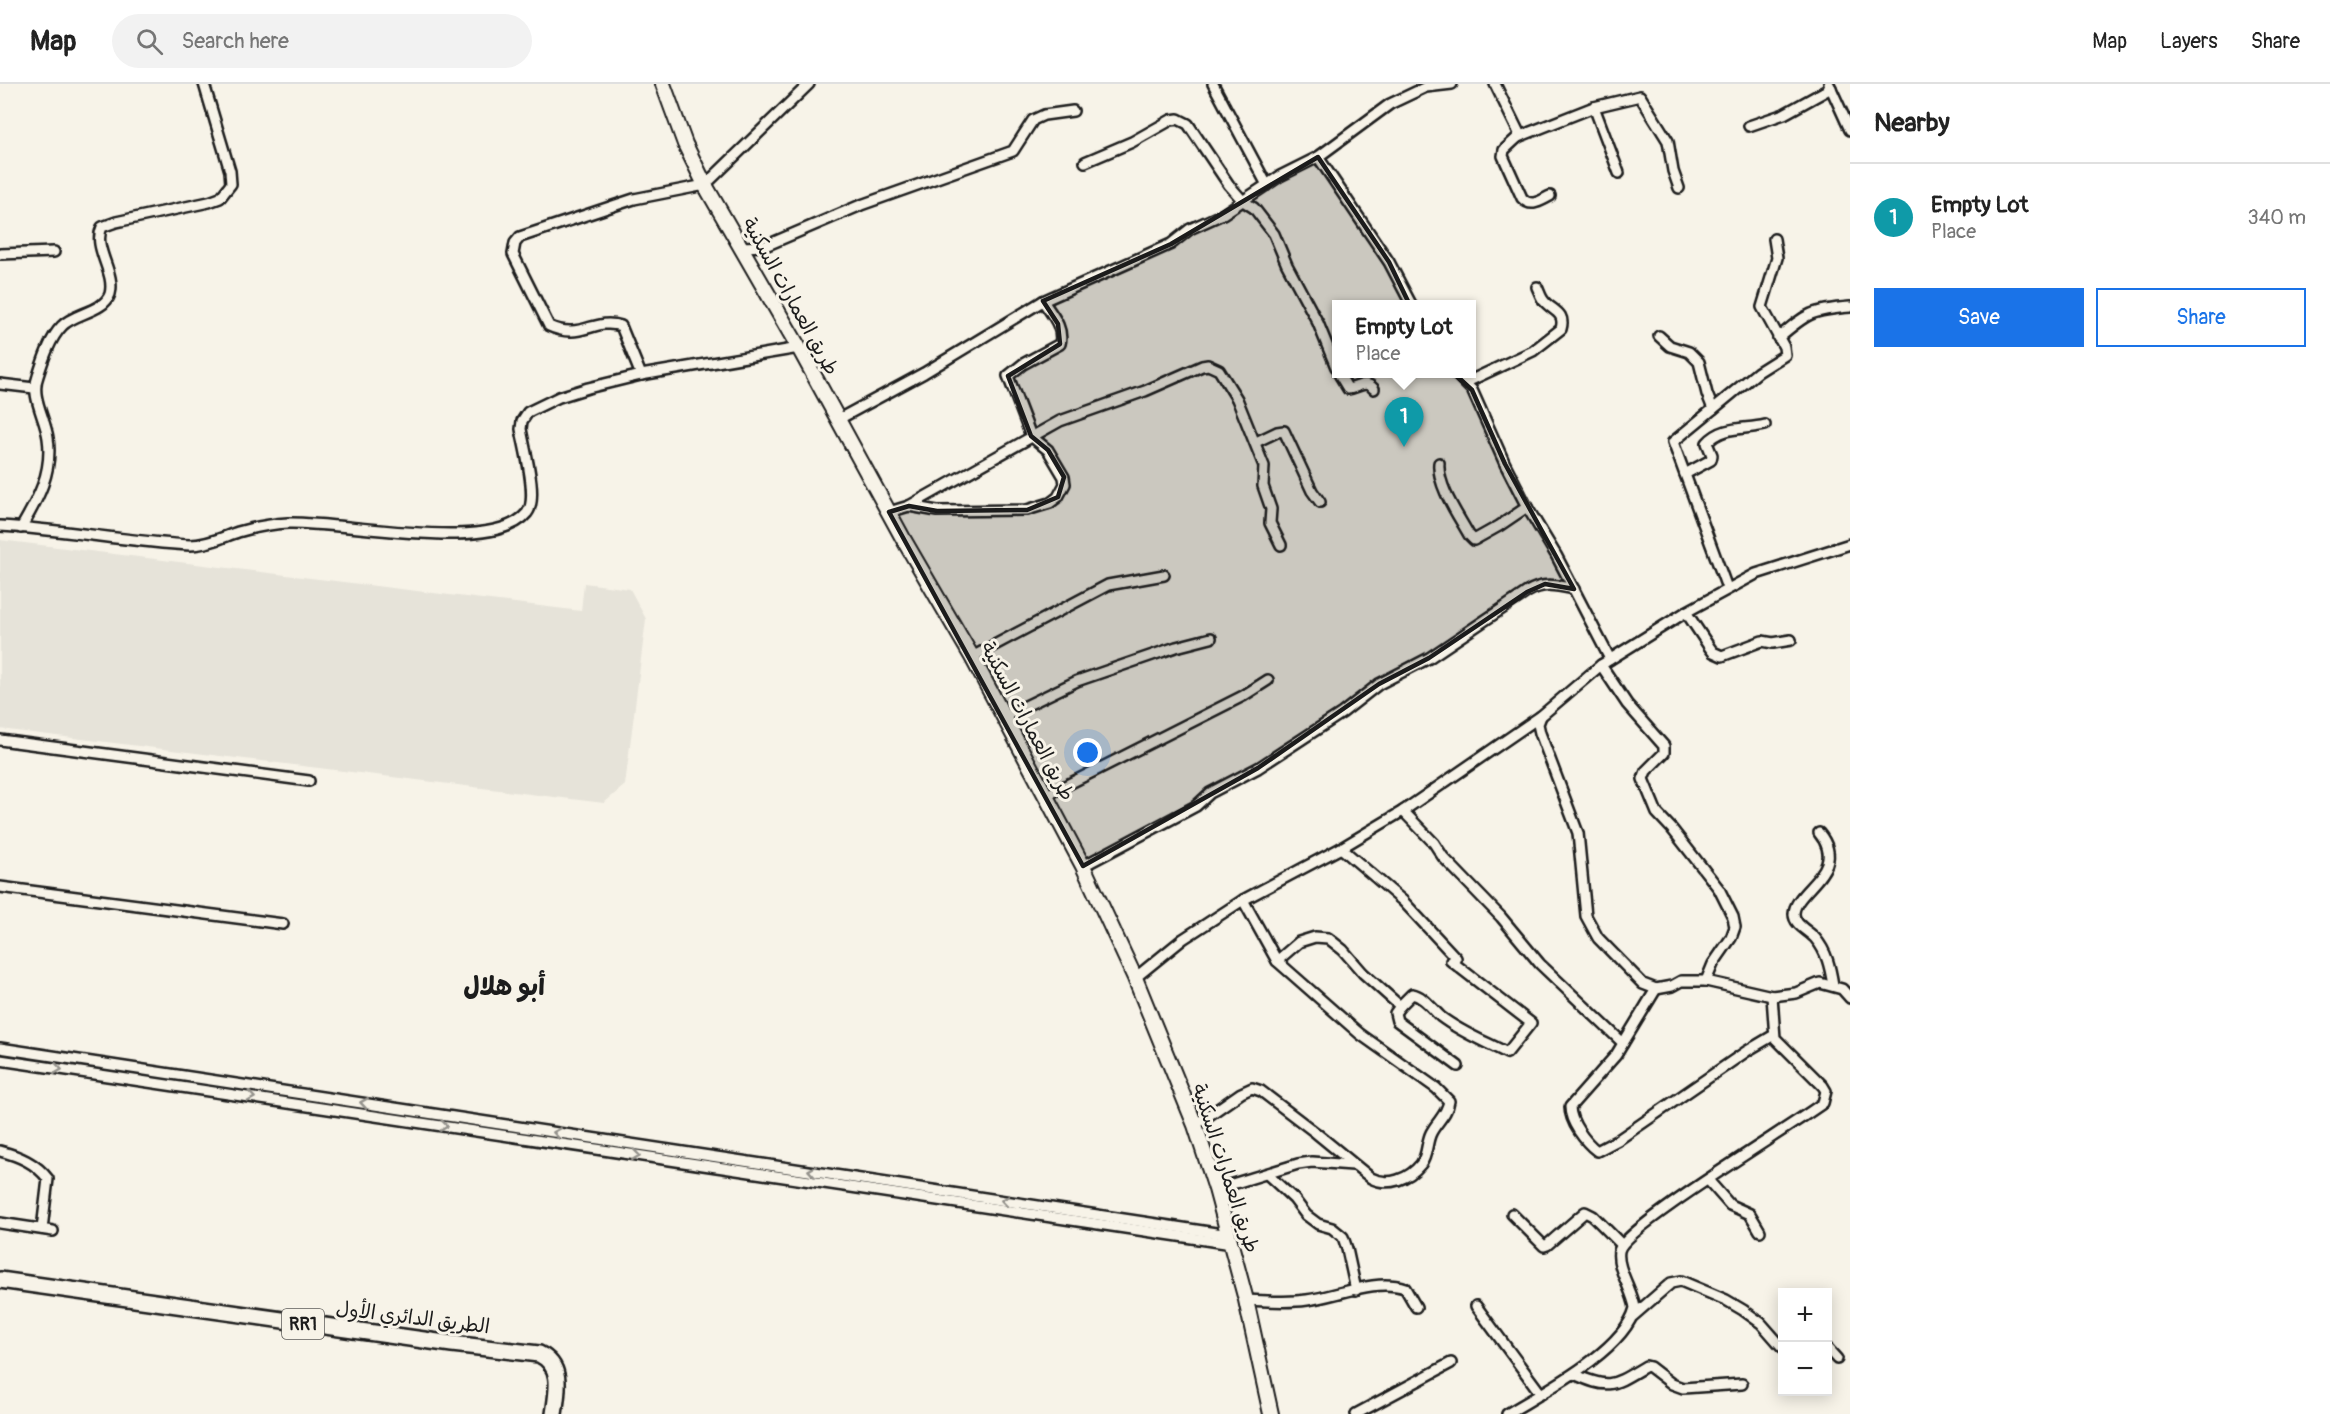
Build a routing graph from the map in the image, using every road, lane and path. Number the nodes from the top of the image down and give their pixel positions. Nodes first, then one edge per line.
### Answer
1 (204, 84) edge
2 (663, 84) edge
3 (809, 84) edge
4 (1213, 84) edge
5 (1452, 84) edge
6 (1495, 84) edge
7 (1830, 86) edge
8 (1594, 107) junction
9 (1073, 111) dead end
10 (1749, 126) dead end
11 (1850, 130) edge
12 (1518, 137) junction
13 (1318, 158) junction
14 (1085, 162) dead end
15 (1619, 173) dead end
16 (705, 185) junction
17 (1266, 185) junction
18 (1679, 188) dead end
19 (1550, 196) dead end
20 (1243, 201) junction
21 (1774, 239) dead end
22 (742, 248) junction
23 (54, 252) dead end
24 (0, 254) edge
25 (1537, 287) dead end
26 (1409, 300) edge
27 (1043, 301) junction
28 (1850, 307) edge
29 (1659, 336) dead end
30 (1778, 338) junction
31 (799, 348) junction
32 (1332, 357) edge
33 (641, 375) junction
34 (1341, 378) edge
35 (1462, 378) edge
36 (1476, 378) edge
37 (1476, 378) edge
38 (1467, 382) junction
39 (0, 384) edge
40 (34, 388) junction
41 (1374, 389) dead end
42 (1713, 409) junction
43 (837, 420) junction
44 (1765, 425) dead end
45 (1031, 436) junction
46 (1256, 442) junction
47 (1439, 463) dead end
48 (1685, 474) junction
49 (1320, 502) dead end
50 (909, 506) junction
51 (1527, 507) junction
52 (889, 512) junction
53 (0, 526) edge
54 (21, 528) junction
55 (1850, 544) edge
56 (1281, 545) dead end
57 (1164, 575) dead end
58 (1727, 588) junction
59 (1574, 589) junction
60 (1686, 612) junction
61 (1211, 638) dead end
62 (1791, 640) dead end
63 (972, 657) junction
64 (1610, 659) junction
65 (1601, 665) junction
66 (1268, 680) dead end
67 (1541, 716) junction
68 (1003, 717) junction
69 (0, 740) edge
70 (309, 781) dead end
71 (1045, 796) junction
72 (1403, 811) junction
73 (1819, 833) dead end
74 (1833, 839) dead end
75 (1341, 848) junction
76 (1083, 866) junction
77 (0, 887) edge
78 (1822, 889) dead end
79 (1243, 900) junction
80 (283, 924) dead end
81 (1277, 961) junction
82 (1135, 978) junction
83 (1706, 981) junction
84 (1833, 985) junction
85 (1656, 989) junction
86 (1772, 996) junction
87 (1850, 998) edge
88 (1400, 1006) junction
89 (1774, 1035) junction
90 (1623, 1043) junction
91 (0, 1048) edge
92 (0, 1060) edge
93 (1458, 1066) dead end
94 (1195, 1125) junction
95 (0, 1151) edge
96 (1353, 1165) junction
97 (1266, 1174) junction
98 (1707, 1180) junction
99 (1216, 1189) junction
100 (1512, 1214) dead end
101 (0, 1224) edge
102 (42, 1229) junction
103 (53, 1231) dead end
104 (1760, 1231) dead end
105 (1230, 1239) junction
106 (1621, 1244) junction
107 (0, 1280) edge
108 (1356, 1290) junction
109 (1245, 1300) junction
110 (1476, 1306) dead end
111 (1416, 1307) dead end
112 (1634, 1316) junction
113 (1778, 1342) edge
114 (1832, 1354) edge
115 (1837, 1359) dead end
116 (1451, 1362) dead end
117 (1574, 1374) junction
118 (1742, 1384) dead end
119 (1541, 1394) junction
120 (554, 1414) edge
121 (1271, 1414) edge
122 (1356, 1414) edge
123 (1507, 1414) edge

1 - 40 street
2 - 16 main road, طريق العمارات السكنية
3 - 16 street
4 - 17 street
5 - 13 street
6 - 12 street
7 - 10 street
7 - 11 street
8 - 12 street
8 - 15 street
8 - 18 street
9 - 22 street
12 - 19 street
13 - 17 street
13 - 26 street
14 - 20 street
16 - 22 main road, طريق العمارات السكنية
16 - 33 street
17 - 20 street
20 - 27 street
20 - 32 street
21 - 30 street
22 - 31 main road, طريق العمارات السكنية
23 - 24 street
25 - 37 street
27 - 43 street
27 - 45 street
28 - 30 street
29 - 42 street
30 - 42 street
31 - 33 street
31 - 43 main road, طريق العمارات السكنية
33 - 54 street
34 - 41 street
35 - 38 street
36 - 38 street
38 - 51 street
39 - 40 street
40 - 54 street
42 - 48 street
43 - 52 main road, طريق العمارات السكنية
44 - 48 street
45 - 46 street
45 - 50 street
45 - 50 street
46 - 49 street
46 - 56 street
47 - 51 street
48 - 58 street
50 - 52 street
51 - 59 street
52 - 63 main road, طريق العمارات السكنية
53 - 54 street
55 - 58 street
57 - 63 street
58 - 60 street
59 - 64 street
59 - 76 street
60 - 62 street
60 - 64 street
61 - 68 street
63 - 68 main road, طريق العمارات السكنية
64 - 65 street
65 - 67 street
65 - 83 street
66 - 71 street
67 - 72 street
67 - 85 street
68 - 71 main road, طريق العمارات السكنية
69 - 70 street
71 - 76 main road, طريق العمارات السكنية
72 - 75 street
72 - 90 street
73 - 74 street
75 - 79 street
75 - 88 street
76 - 82 main road, طريق العمارات السكنية
77 - 80 street
78 - 84 street
79 - 81 street
79 - 82 street
81 - 88 street
81 - 96 street
82 - 94 main road, طريق العمارات السكنية
83 - 85 street
83 - 86 street
84 - 86 street
84 - 87 street
85 - 90 street
86 - 89 street
88 - 93 street
89 - 90 street
89 - 98 street
105 -> 91 street
92 -> 105 street
94 - 96 street
94 - 99 main road, طريق العمارات السكنية
95 - 102 street
96 - 97 street
97 - 99 street
97 - 108 street
98 - 104 street
98 - 106 street
99 - 105 main road, طريق العمارات السكنية
100 - 106 street
101 - 102 street
102 - 103 street
105 - 109 main road, طريق العمارات السكنية
106 - 112 street
107 - 120 main road, الطريق الدائري الأول / RR1
108 - 109 street
108 - 111 street
109 - 121 main road, طريق العمارات السكنية
110 - 119 street
112 - 113 street
112 - 117 street
114 - 115 street
116 - 122 street
117 - 118 street
117 - 119 street
119 - 123 street

